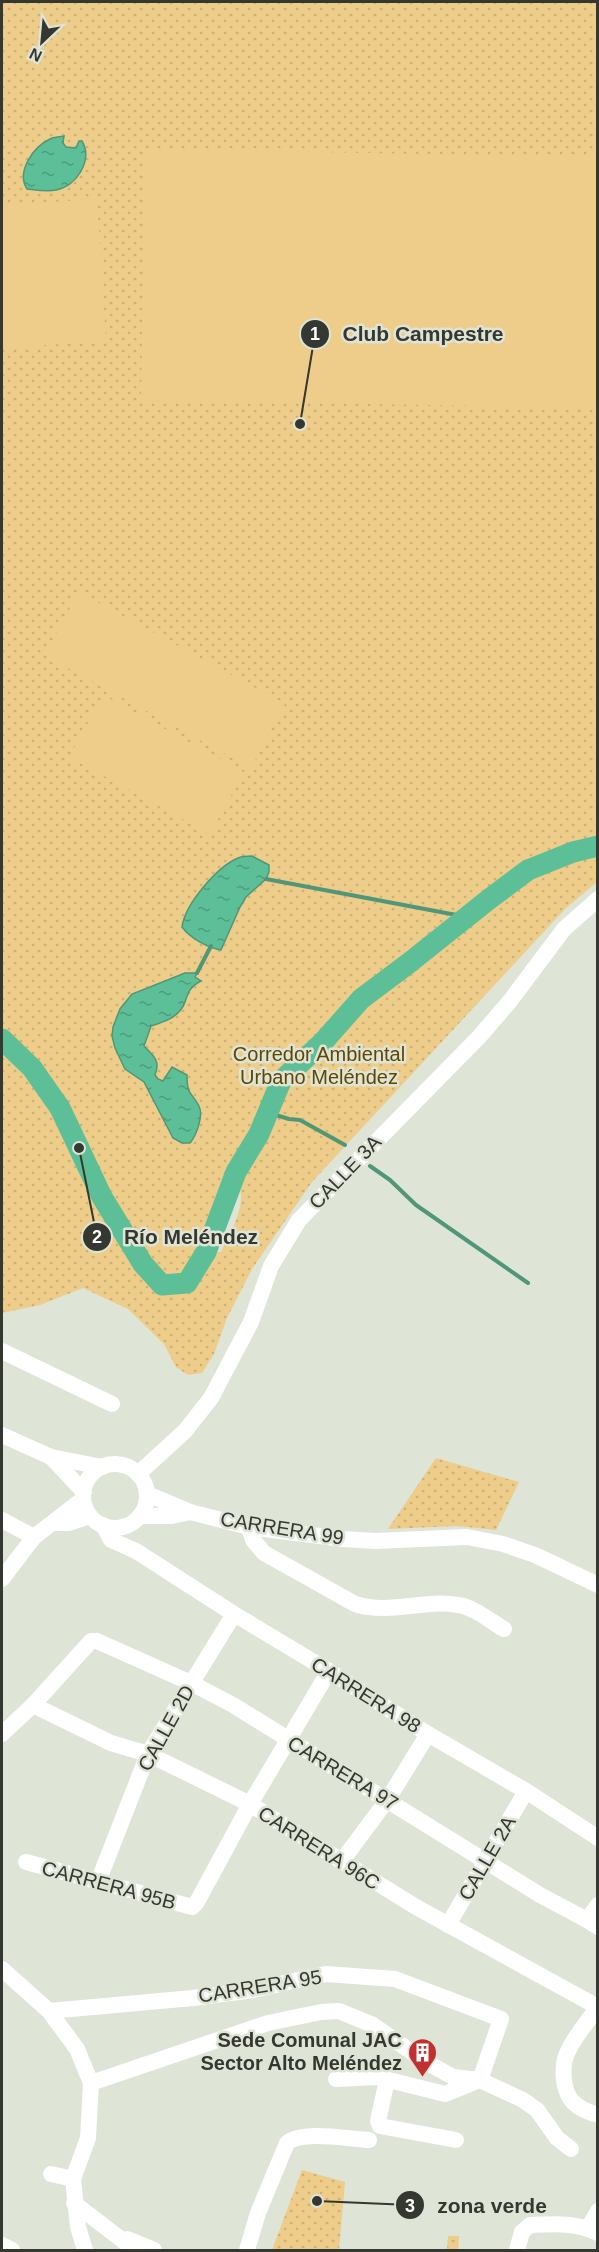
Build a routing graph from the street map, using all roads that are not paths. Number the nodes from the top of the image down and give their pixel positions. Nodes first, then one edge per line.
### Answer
1 (597, 898) edge
2 (2, 1351) edge
3 (112, 1404) dead end
4 (2, 1435) edge
5 (51, 1457) junction
6 (102, 1467) junction
7 (138, 1474) junction
8 (147, 1494) junction
9 (83, 1495) junction
10 (190, 1512) junction
11 (2, 1520) edge
12 (134, 1520) junction
13 (97, 1521) junction
14 (54, 1523) junction
15 (249, 1527) junction
16 (34, 1537) junction
17 (136, 1551) junction
18 (2, 1579) edge
19 (597, 1585) edge
20 (234, 1614) junction
21 (504, 1629) dead end
22 (329, 1671) junction
23 (191, 1683) junction
24 (33, 1705) junction
25 (2, 1734) edge
26 (428, 1734) junction
27 (289, 1740) junction
28 (148, 1754) junction
29 (526, 1791) junction
30 (388, 1799) junction
31 (250, 1804) junction
32 (597, 1838) edge
33 (485, 1860) junction
34 (26, 1862) dead end
35 (341, 1862) junction
36 (98, 1882) junction
37 (597, 1905) edge
38 (592, 1923) edge
39 (448, 1925) junction
40 (2, 1969) edge
41 (597, 2007) edge
42 (49, 2011) junction
43 (336, 2079) dead end
44 (387, 2080) junction
45 (480, 2080) junction
46 (92, 2083) junction
47 (597, 2115) edge
48 (369, 2140) dead end
49 (456, 2140) dead end
50 (571, 2149) dead end
51 (51, 2174) dead end
52 (73, 2178) junction
53 (74, 2203) junction
54 (597, 2211) edge
55 (593, 2230) edge
56 (112, 2233) junction
57 (2, 2245) edge
58 (12, 2250) edge
59 (85, 2250) edge
60 (135, 2250) edge
61 (154, 2250) edge
62 (247, 2250) edge
63 (517, 2250) edge

1 - 7 street, CALLE 3A
2 - 3 street
4 - 5 street
5 - 6 street
5 - 9 street
6 - 7 street
6 - 9 street
7 - 8 street
8 - 10 street, CARRERA 99
8 - 12 street
9 - 13 street
9 - 14 street
10 - 12 street, CARRERA 99
10 - 15 street, CARRERA 99
11 - 16 street
12 - 13 street
12 - 17 street
13 - 14 street
13 - 17 street, CARRERA 98
14 - 16 street
15 - 19 street, CARRERA 99
15 - 21 street
16 - 18 street
17 - 20 street, CARRERA 98
20 - 22 street, CARRERA 98
20 - 23 street, CALLE 2D
22 - 26 street, CARRERA 98
22 - 27 street
23 - 24 street, CARRERA 97
23 - 27 street, CARRERA 97
23 - 28 street, CALLE 2D
24 - 25 street
24 - 28 street, CARRERA 96C
26 - 29 street, CARRERA 98
26 - 30 street
27 - 30 street, CARRERA 97
27 - 31 street
28 - 31 street, CARRERA 96C
28 - 36 street, CALLE 2D
29 - 32 street, CARRERA 98
29 - 33 street, CALLE 2A
30 - 33 street, CARRERA 97
30 - 35 street
31 - 35 street, CARRERA 96C
31 - 36 street, CARRERA 95B
33 - 38 street, CARRERA 97
33 - 39 street, CALLE 2A
34 - 36 street, CARRERA 95B
35 - 39 street, CARRERA 96C
37 - 38 street
39 - 41 street, CARRERA 96C
40 - 42 street
41 - 47 street
42 - 45 street, CARRERA 95
42 - 46 street
43 - 44 street
44 - 45 street
44 - 49 street
45 - 46 street
45 - 50 street
46 - 52 street
48 - 62 street
51 - 52 street
52 - 53 street
53 - 56 street
53 - 59 street
54 - 55 street
55 - 63 street
56 - 60 street
56 - 61 street
57 - 58 street

